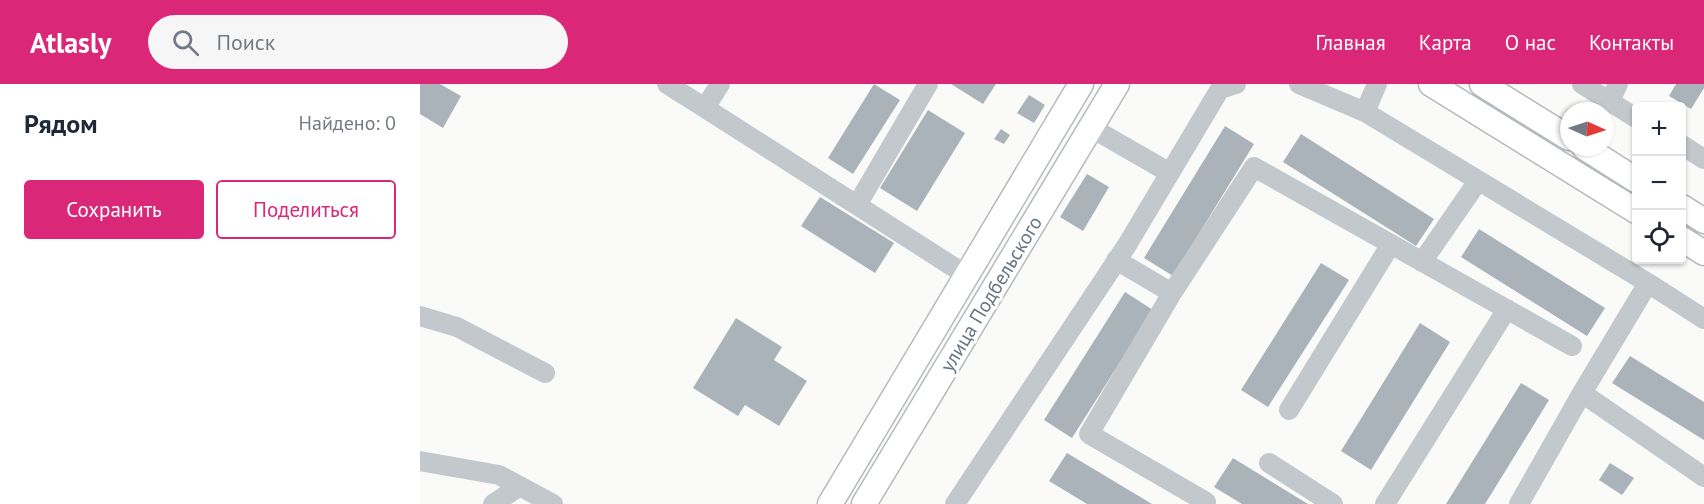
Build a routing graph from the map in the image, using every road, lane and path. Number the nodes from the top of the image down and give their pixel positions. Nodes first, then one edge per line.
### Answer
1 (667, 84) edge
2 (720, 84) edge
3 (928, 84) edge
4 (1081, 84) edge
5 (1117, 84) edge
6 (1236, 84) edge
7 (1299, 84) edge
8 (1377, 84) edge
9 (1431, 84) edge
10 (1482, 84) edge
11 (1582, 84) edge
12 (1614, 93) edge
13 (705, 108) junction
14 (1365, 112) junction
15 (1632, 113) edge
16 (1090, 127) junction
17 (1560, 132) edge
18 (1686, 148) edge
19 (1598, 156) edge
20 (1704, 159) edge
21 (1170, 173) junction
22 (1632, 177) edge
23 (1478, 181) junction
24 (857, 205) junction
25 (1634, 210) edge
26 (1686, 210) edge
27 (1704, 221) edge
28 (1686, 241) edge
29 (1391, 244) junction
30 (1704, 252) edge
31 (1116, 260) junction
32 (1422, 261) junction
33 (966, 275) junction
34 (1648, 283) junction
35 (1172, 293) junction
36 (1507, 309) junction
37 (420, 316) edge
38 (1704, 319) edge
39 (1572, 346) dead end
40 (545, 373) dead end
41 (1582, 393) junction
42 (1289, 410) dead end
43 (420, 460) edge
44 (1269, 463) dead end
45 (1704, 477) edge
46 (520, 486) junction
47 (1206, 502) edge
48 (493, 504) edge
49 (553, 504) edge
50 (830, 504) edge
51 (864, 504) edge
52 (955, 504) edge
53 (1333, 504) edge
54 (1385, 504) edge
55 (1520, 504) edge

1 - 13 street
2 - 13 street
3 - 24 street
4 - 33 main road, улица Подбельского
5 - 16 main road, улица Подбельского
6 - 21 street
7 - 14 street
8 - 14 street
9 - 25 main road
10 - 17 main road
11 - 12 street
12 - 15 street
13 - 24 street
14 - 23 street
16 - 21 street
16 - 51 main road, улица Подбельского
18 - 20 street
19 - 22 main road
21 - 31 street
23 - 32 street
23 - 34 street
24 - 33 street
26 - 27 main road
28 - 30 main road
29 - 32 street
29 - 35 street
29 - 42 street
31 - 35 street
31 - 52 street
32 - 36 street
33 - 50 main road, улица Подбельского
34 - 38 street
34 - 41 street
35 - 47 street
36 - 39 street
36 - 54 street
37 - 40 street
41 - 45 street
41 - 55 street
43 - 46 street
44 - 53 street
46 - 48 street
46 - 49 street

